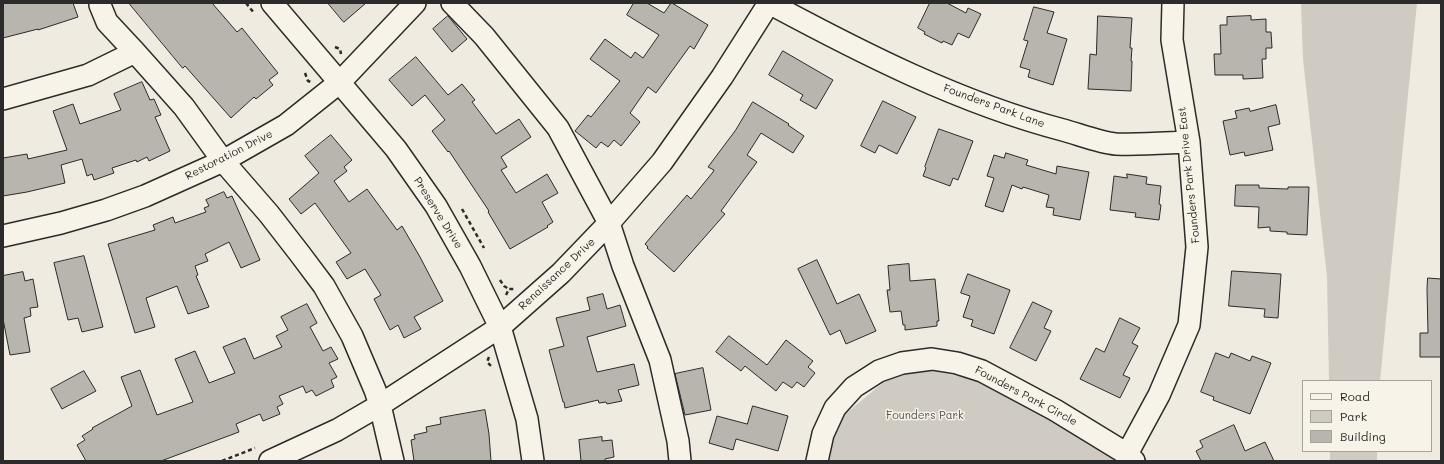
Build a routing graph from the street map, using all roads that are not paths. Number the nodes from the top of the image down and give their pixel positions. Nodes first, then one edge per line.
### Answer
1 (415, 3) edge
2 (452, 3) edge
3 (769, 3) edge
4 (1173, 3) edge
5 (100, 5) dead end
6 (264, 9) edge
7 (135, 52) junction
8 (334, 88) junction
9 (3, 99) edge
10 (1188, 142) junction
11 (223, 161) junction
12 (609, 223) junction
13 (3, 236) edge
14 (494, 331) junction
15 (380, 405) junction
16 (1131, 457) edge
17 (270, 461) edge
18 (393, 461) edge
19 (532, 461) edge
20 (680, 461) edge
21 (817, 461) edge

1 - 8 street, Restoration Drive
2 - 12 street
3 - 10 street, Founders Park Lane
3 - 12 street, Renaissance Drive
4 - 10 street, Founders Park Drive East
5 - 7 street
6 - 8 street, Preserve Drive
7 - 9 street
7 - 11 street
8 - 11 street, Restoration Drive
8 - 14 street, Preserve Drive
10 - 16 street, Founders Park Drive East
11 - 13 street, Restoration Drive
11 - 15 street
12 - 14 street, Renaissance Drive
12 - 20 street
14 - 15 street, Renaissance Drive
14 - 19 street, Preserve Drive
15 - 17 street, Renaissance Drive
15 - 18 street
16 - 21 street, Founders Park Circle

